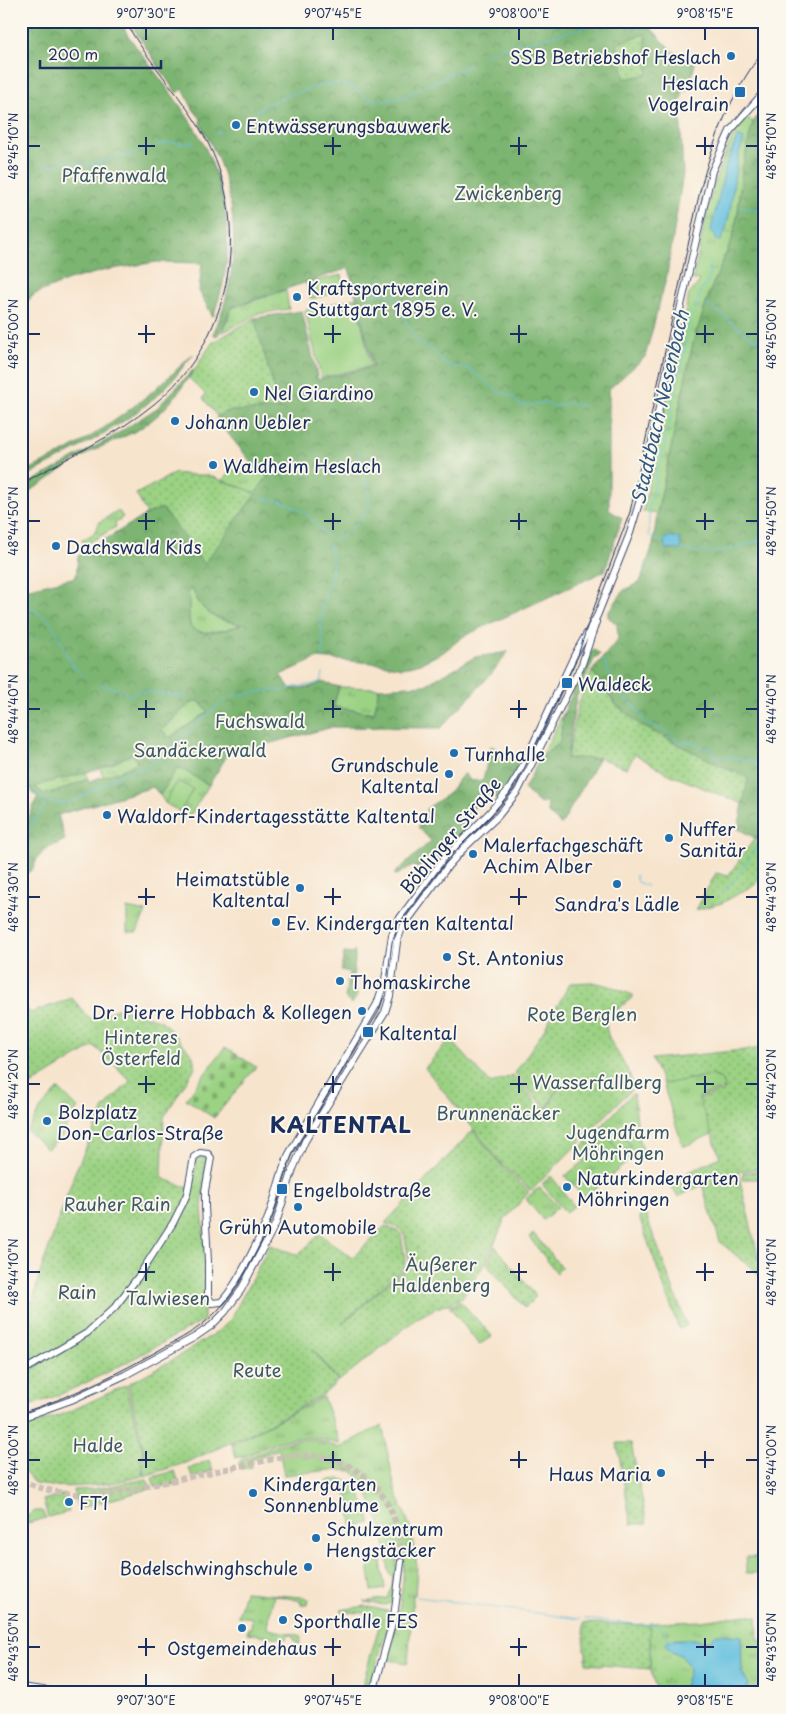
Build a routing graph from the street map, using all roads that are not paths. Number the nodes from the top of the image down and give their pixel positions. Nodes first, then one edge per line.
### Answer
1 (765, 91) edge
2 (597, 616) junction
3 (21, 1372) edge
4 (21, 1418) edge
5 (401, 1562) tunnel mouth
6 (21, 1687) edge
7 (64, 1693) edge
8 (373, 1693) edge

1 - 2 main road, Böblinger Straße
2 - 3 main road, Böblinger Straße
2 - 4 main road, Böblinger Straße
5 - 8 main road
6 - 7 main road

